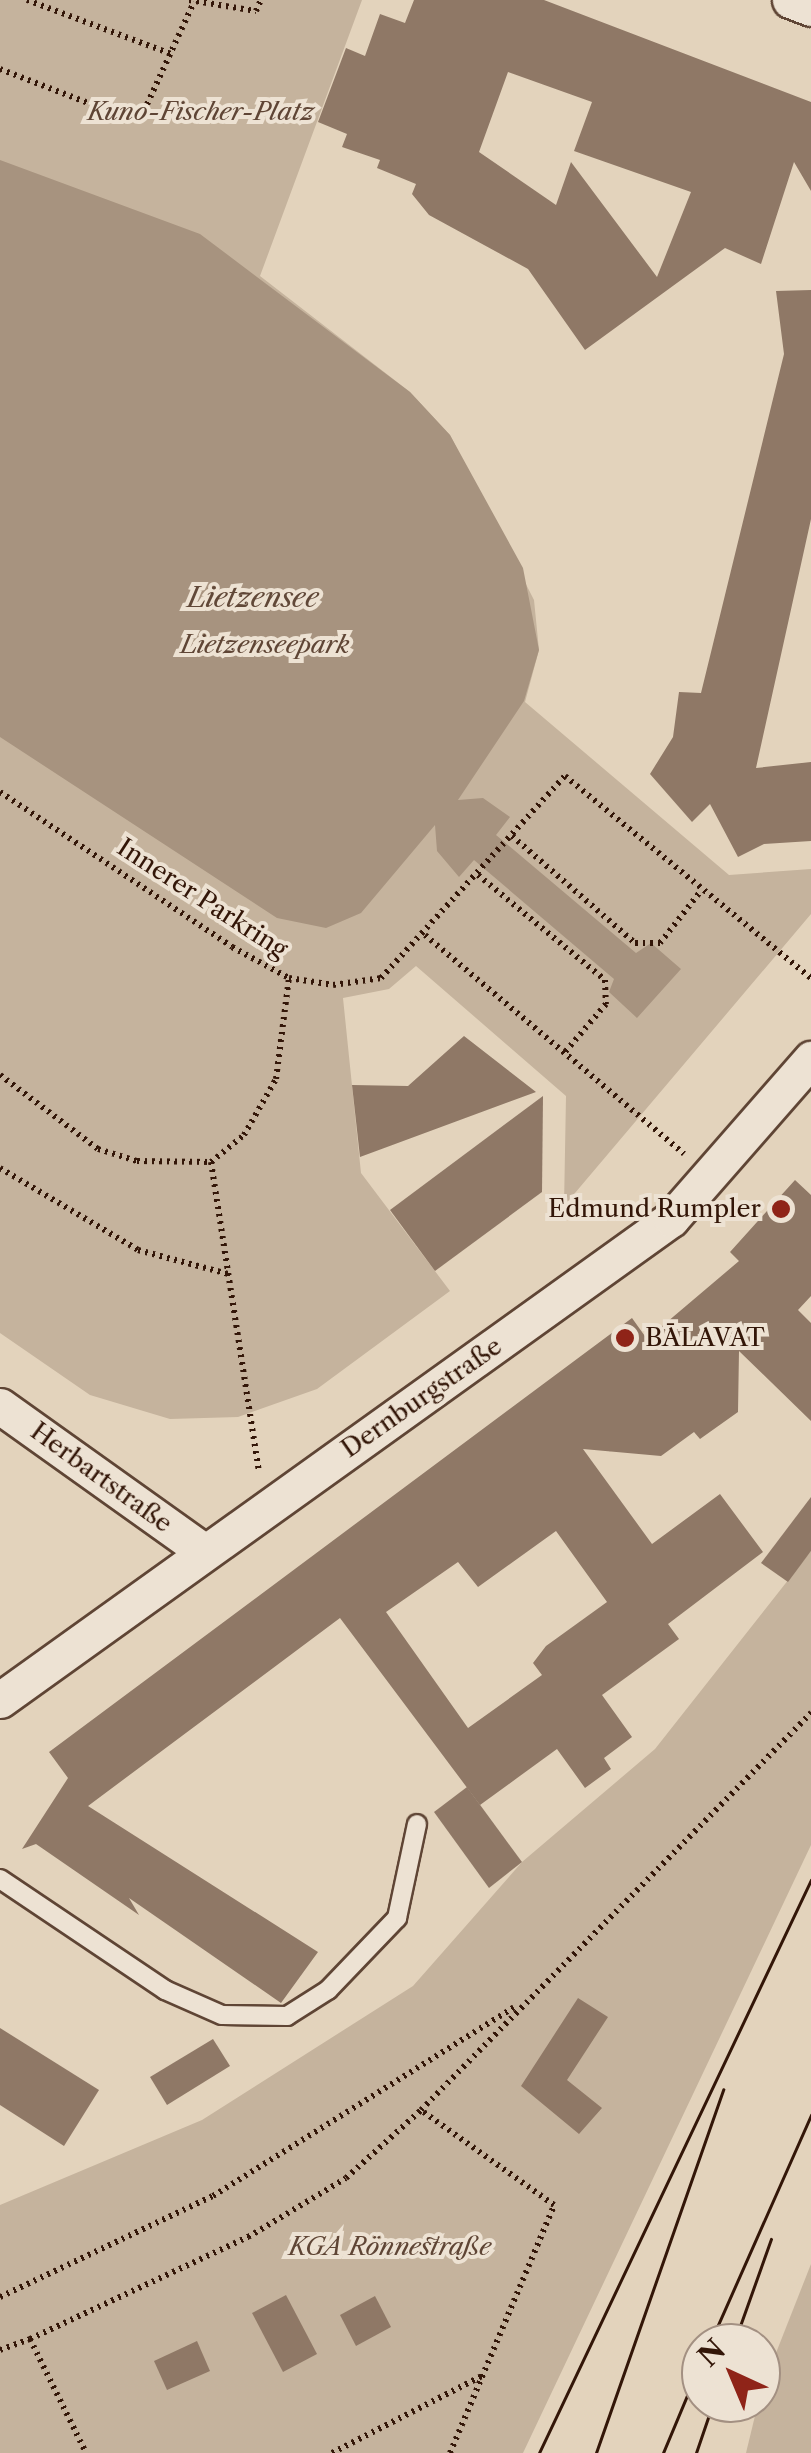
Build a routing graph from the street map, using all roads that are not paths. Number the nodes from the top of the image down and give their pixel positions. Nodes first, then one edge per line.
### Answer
1 (790, 0) edge
2 (811, 8) edge
3 (811, 1059) edge
4 (0, 1406) edge
5 (202, 1550) junction
6 (0, 1700) edge
7 (417, 1824) dead end
8 (0, 1879) edge

1 - 2 street
3 - 5 street, Dernburgstraße
4 - 5 street, Herbartstraße
5 - 6 street, Dernburgstraße
7 - 8 lane

